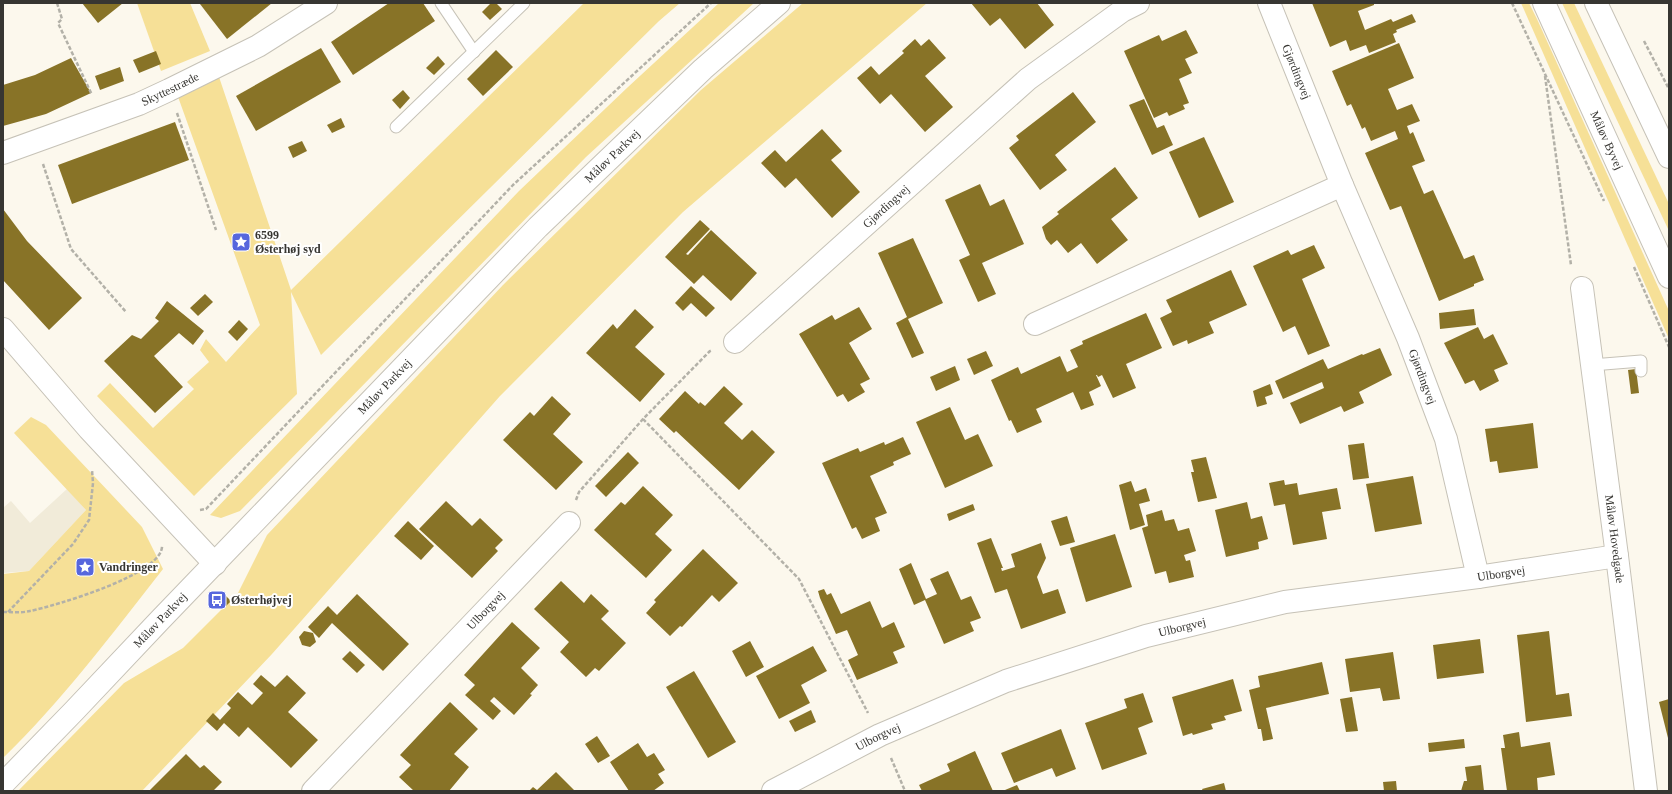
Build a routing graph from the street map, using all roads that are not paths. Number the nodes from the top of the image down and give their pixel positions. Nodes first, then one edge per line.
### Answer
1 (326, 3) edge
2 (440, 3) edge
3 (524, 3) edge
4 (779, 3) edge
5 (1138, 3) edge
6 (1269, 3) edge
7 (1544, 3) edge
8 (1596, 3) edge
9 (474, 52) junction
10 (396, 127) dead end
11 (3, 153) edge
12 (1669, 157) edge
13 (1342, 186) junction
14 (1669, 277) edge
15 (1582, 288) road end
16 (1035, 324) dead end
17 (3, 328) edge
18 (735, 342) road end
19 (1592, 365) junction
20 (1641, 371) dead end
21 (569, 523) road end
22 (1617, 556) junction
23 (215, 564) junction
24 (1478, 577) junction
25 (3, 784) edge
26 (312, 791) edge
27 (773, 791) edge
28 (1646, 791) edge

1 - 11 street, Skyttestræde
2 - 9 lane
3 - 9 lane
4 - 23 street, Måløv Parkvej
5 - 18 street, Gjørdingvej
6 - 13 street, Gjørdingvej
7 - 14 street, Måløv Byvej
8 - 12 street
9 - 10 lane
13 - 16 street
13 - 24 street, Gjørdingvej
15 - 19 street, Måløv Hovedgade
17 - 23 street
19 - 20 lane
19 - 22 street, Måløv Hovedgade
21 - 26 street, Ulborgvej
22 - 24 street, Ulborgvej
22 - 28 street, Måløv Hovedgade
23 - 25 street, Måløv Parkvej
24 - 27 street, Ulborgvej

